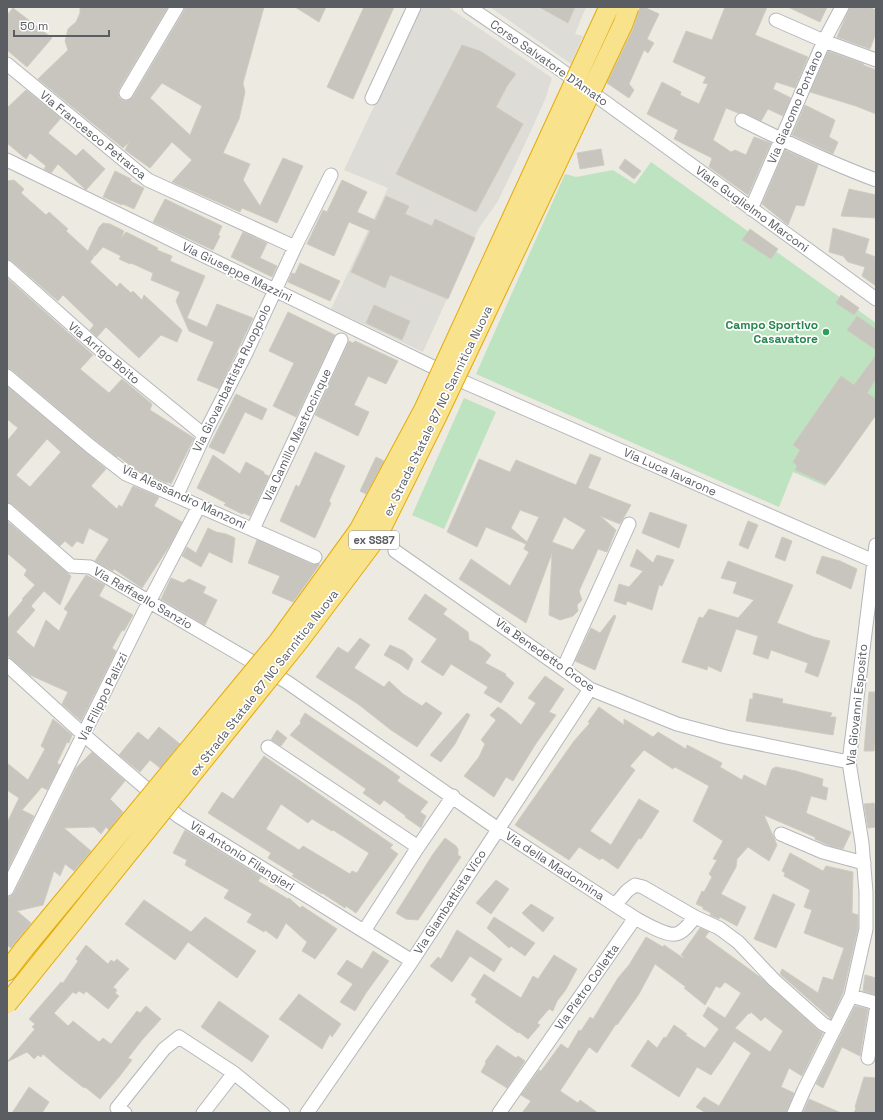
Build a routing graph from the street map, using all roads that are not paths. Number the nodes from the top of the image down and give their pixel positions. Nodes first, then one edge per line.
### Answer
1 (177, 7) edge
2 (414, 7) edge
3 (469, 7) edge
4 (609, 7) edge
5 (629, 7) edge
6 (842, 7) edge
7 (776, 20) dead end
8 (824, 41) junction
9 (876, 60) edge
10 (7, 64) edge
11 (126, 94) dead end
12 (372, 98) dead end
13 (628, 120) joint
14 (742, 120) dead end
15 (781, 140) junction
16 (7, 160) edge
17 (331, 175) dead end
18 (876, 180) edge
19 (751, 209) junction
20 (295, 246) junction
21 (7, 267) edge
22 (274, 290) junction
23 (876, 299) edge
24 (342, 340) dead end
25 (7, 376) edge
26 (466, 383) joint
27 (204, 435) junction
28 (177, 495) junction
29 (199, 506) junction
30 (7, 510) edge
31 (629, 524) dead end
32 (253, 529) junction
33 (876, 545) edge
34 (395, 551) dead end
35 (315, 557) dead end
36 (875, 562) edge
37 (150, 602) junction
38 (7, 665) edge
39 (563, 669) junction
40 (287, 682) joint
41 (590, 689) junction
42 (84, 735) junction
43 (268, 747) dead end
44 (849, 762) junction
45 (453, 796) junction
46 (498, 829) junction
47 (781, 834) dead end
48 (418, 847) junction
49 (864, 863) junction
50 (7, 888) edge
51 (615, 905) junction
52 (695, 917) junction
53 (635, 918) junction
54 (364, 931) junction
55 (412, 961) junction
56 (7, 971) edge
57 (851, 996) junction
58 (876, 1002) edge
59 (7, 1004) edge
60 (876, 1011) edge
61 (833, 1029) junction
62 (868, 1058) dead end
63 (234, 1073) junction
64 (125, 1113) edge
65 (203, 1113) edge
66 (283, 1113) edge
67 (307, 1113) edge
68 (499, 1113) edge
69 (794, 1113) edge

1 - 11 street
2 - 12 street
3 - 13 street, Corso Salvatore D'Amato
4 - 56 highway, ex Strada Statale 87 NC Sannitica Nuova / ex SS87, bridge
5 - 59 highway, ex Strada Statale 87 NC Sannitica Nuova / ex SS87, bridge
6 - 8 street, Via Giacomo Pontano
7 - 8 street
8 - 9 street
8 - 15 street, Via Giacomo Pontano
10 - 20 street, Via Francesco Petrarca
13 - 19 street, Viale Guglielmo Marconi
14 - 15 street
15 - 18 street
15 - 19 street, Via Giacomo Pontano
16 - 22 street, Via Giuseppe Mazzini
17 - 20 street, Via Giovanbattista Ruoppolo
19 - 23 street, Viale Guglielmo Marconi
20 - 22 street, Via Giovanbattista Ruoppolo
21 - 27 street, Via Arrigo Boito
22 - 26 street, Via Giuseppe Mazzini
22 - 27 street, Via Giovanbattista Ruoppolo
24 - 32 street, Via Camillo Mastrocinque
25 - 28 street, Via Alessandro Manzoni
26 - 36 street, Via Luca Iavarone
27 - 28 street, Via Giovanbattista Ruoppolo
28 - 29 street, Via Alessandro Manzoni
29 - 32 street, Via Alessandro Manzoni
29 - 37 street, Via Filippo Palizzi
30 - 37 street, Via Raffaello Sanzio
31 - 39 street
32 - 35 street, Via Alessandro Manzoni
33 - 36 street, Via Giovanni Esposito
34 - 39 street, Via Benedetto Croce
36 - 44 street, Via Giovanni Esposito
37 - 40 street, Via Raffaello Sanzio
37 - 42 street, Via Filippo Palizzi
38 - 42 street, Via Antonio Filangieri
39 - 41 street, Via Benedetto Croce
40 - 45 street, Via della Madonnina
41 - 44 street, Via Benedetto Croce
41 - 46 street, Via Giambattista Vico
42 - 50 street, Via Filippo Palizzi
42 - 54 street, Via Antonio Filangieri
43 - 48 street
44 - 49 street, Via Giovanni Esposito
45 - 46 street, Via della Madonnina
45 - 48 street
46 - 51 street, Via della Madonnina
46 - 55 street, Via Giambattista Vico
47 - 49 street
48 - 54 street
49 - 57 street, Via Giovanni Esposito
51 - 52 street, Via della Madonnina
51 - 53 street
52 - 53 street
52 - 61 street, Via della Madonnina
53 - 68 street, Via Pietro Colletta
54 - 55 street, Via Antonio Filangieri
55 - 67 street, Via Giambattista Vico
57 - 58 street
57 - 61 street, Via Giovanni Esposito
60 - 62 street
61 - 69 street, Via Giovanni Esposito
63 - 64 street
63 - 65 street
63 - 66 street

